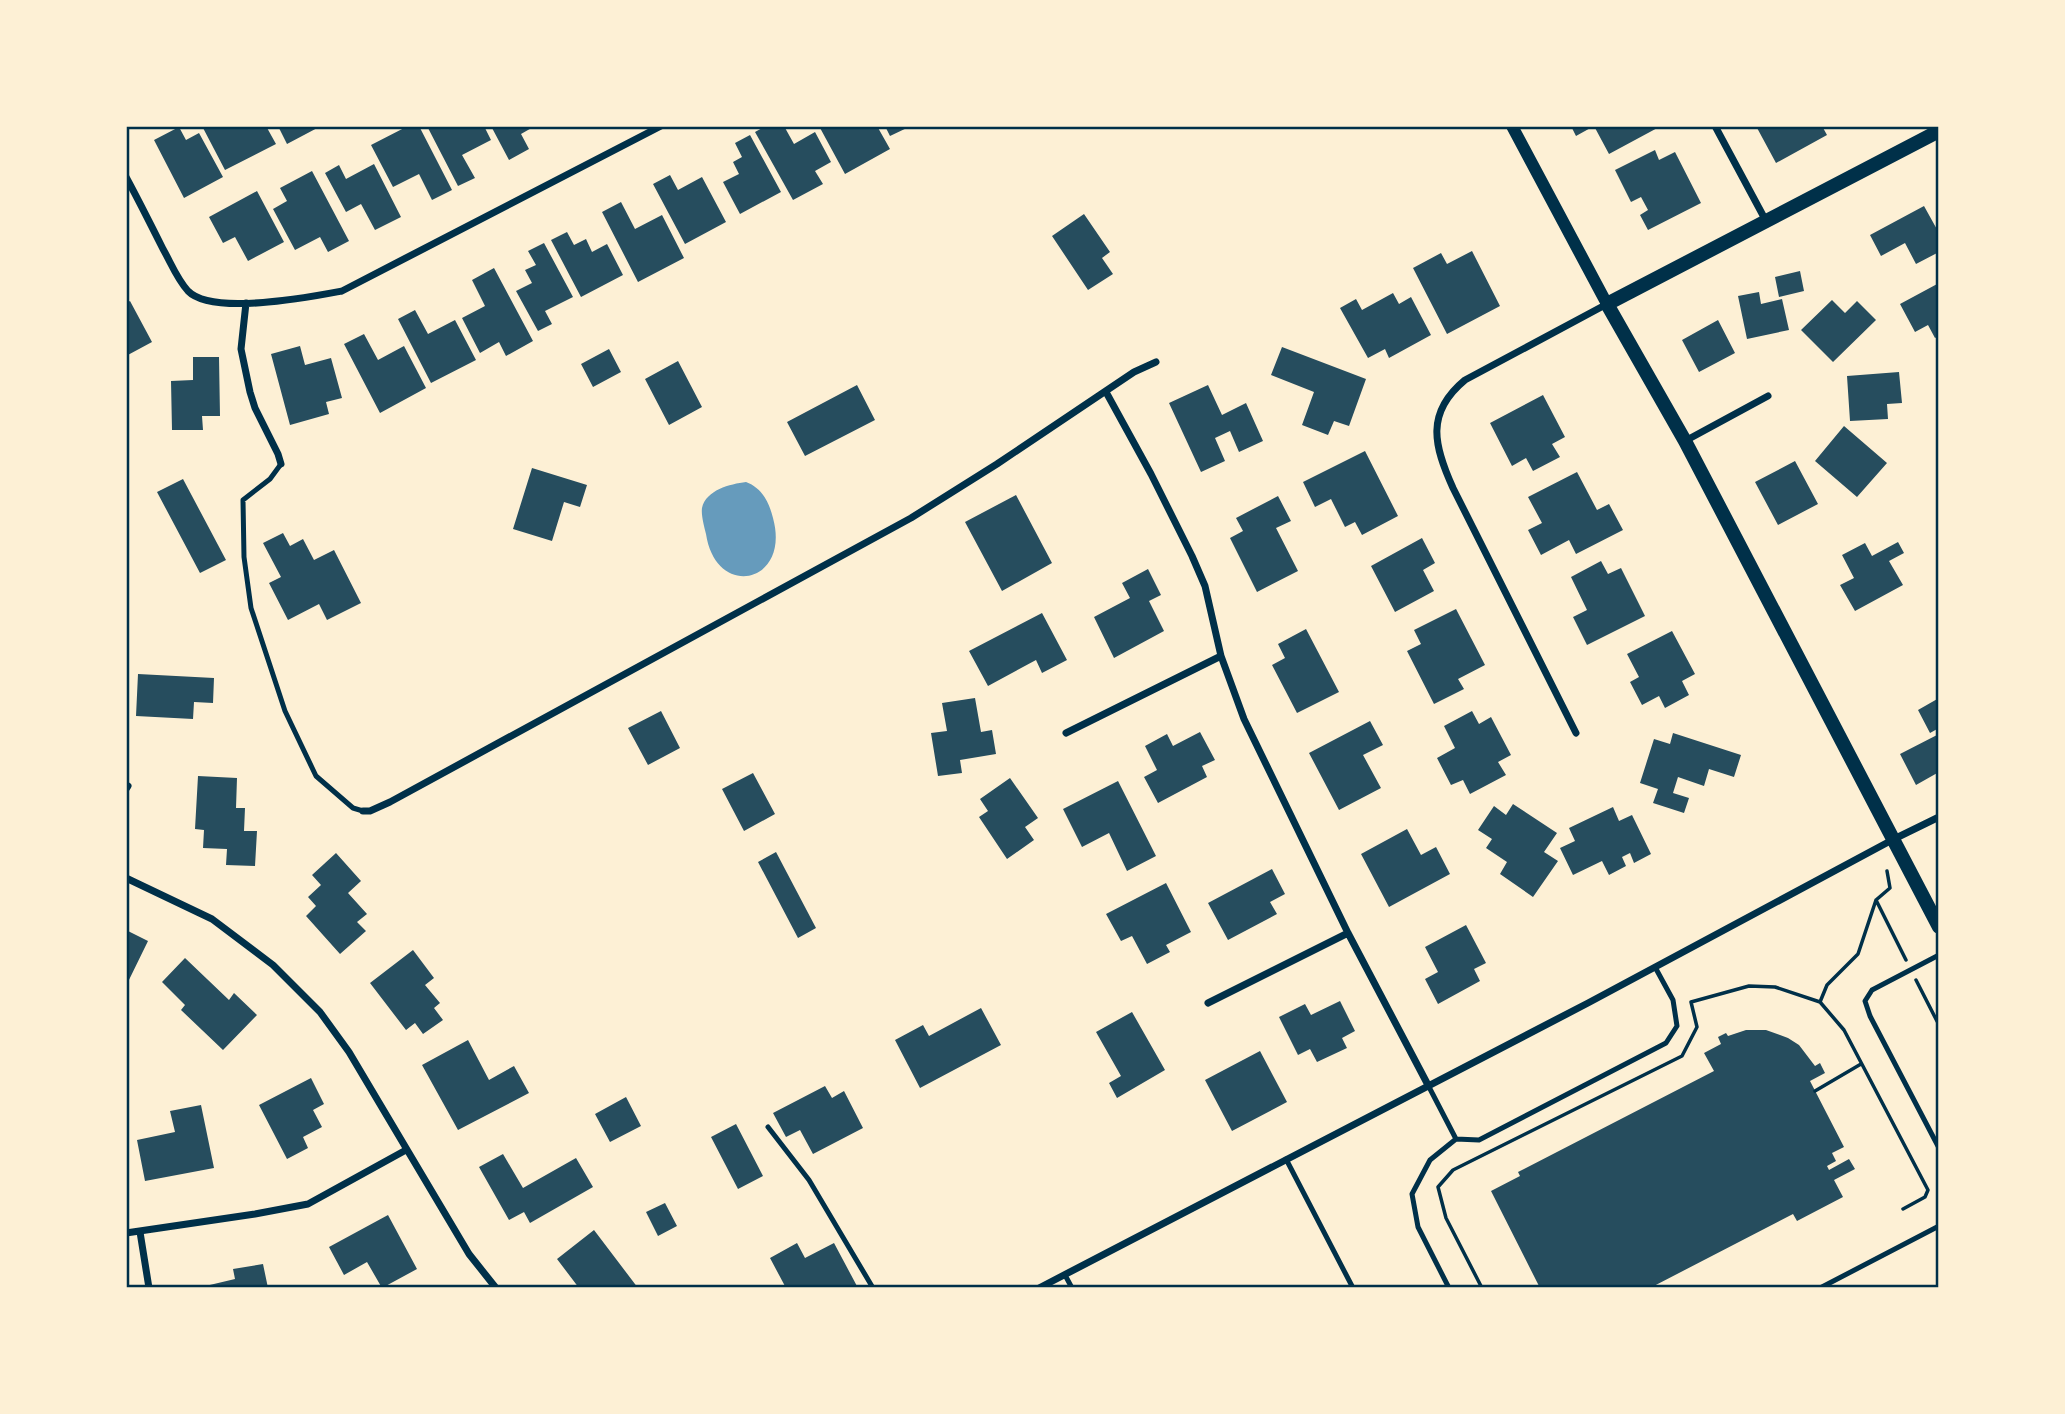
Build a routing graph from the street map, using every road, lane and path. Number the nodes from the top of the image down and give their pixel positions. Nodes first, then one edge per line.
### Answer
1 (661, 126) edge
2 (1512, 126) edge
3 (1715, 126) edge
4 (1938, 134) edge
5 (126, 177) edge
6 (1766, 221) junction
7 (246, 303) junction
8 (1606, 304) junction
9 (1156, 362) dead end
10 (1106, 392) junction
11 (1768, 396) dead end
12 (1685, 441) junction
13 (281, 464) joint
14 (1221, 656) junction
15 (1066, 733) dead end
16 (1576, 733) dead end
17 (363, 811) joint
18 (1939, 817) edge
19 (1894, 839) junction
20 (1887, 871) dead end
21 (126, 878) edge
22 (1876, 900) junction
23 (1939, 928) edge
24 (1348, 933) junction
25 (1939, 955) edge
26 (1655, 967) junction
27 (1911, 970) junction
28 (1820, 1002) junction
29 (1209, 1003) dead end
30 (1939, 1025) edge
31 (1861, 1064) junction
32 (1428, 1085) junction
33 (1815, 1091) dead end
34 (768, 1127) dead end
35 (1456, 1139) junction
36 (1939, 1148) edge
37 (406, 1150) junction
38 (1286, 1159) junction
39 (1903, 1209) dead end
40 (1939, 1226) edge
41 (140, 1232) junction
42 (126, 1233) edge
43 (1065, 1275) junction
44 (149, 1288) edge
45 (496, 1288) edge
46 (873, 1288) edge
47 (1040, 1288) edge
48 (1072, 1288) edge
49 (1353, 1288) edge
50 (1450, 1288) edge
51 (1482, 1288) edge
52 (1820, 1288) edge

1 - 7 street
2 - 8 street
3 - 6 street
4 - 6 main road
5 - 7 street
6 - 8 main road
7 - 13 street
8 - 12 main road
8 - 16 street
9 - 10 street
10 - 14 street
10 - 17 street
11 - 12 street
12 - 19 main road
13 - 17 lane
14 - 15 street
14 - 24 street
18 - 19 street
19 - 23 main road
19 - 26 street
20 - 22 path
21 - 37 street
22 - 27 path
22 - 28 path
24 - 29 street
24 - 32 street
25 - 27 lane
26 - 32 street
26 - 35 lane
27 - 30 path
27 - 36 lane
28 - 31 path
28 - 51 path
31 - 33 path
31 - 39 path
32 - 35 lane
32 - 38 street
34 - 46 lane
35 - 50 lane
37 - 41 street
37 - 45 street
38 - 43 street
38 - 49 lane
40 - 52 lane
41 - 42 street
41 - 44 street
43 - 47 street
43 - 48 lane

